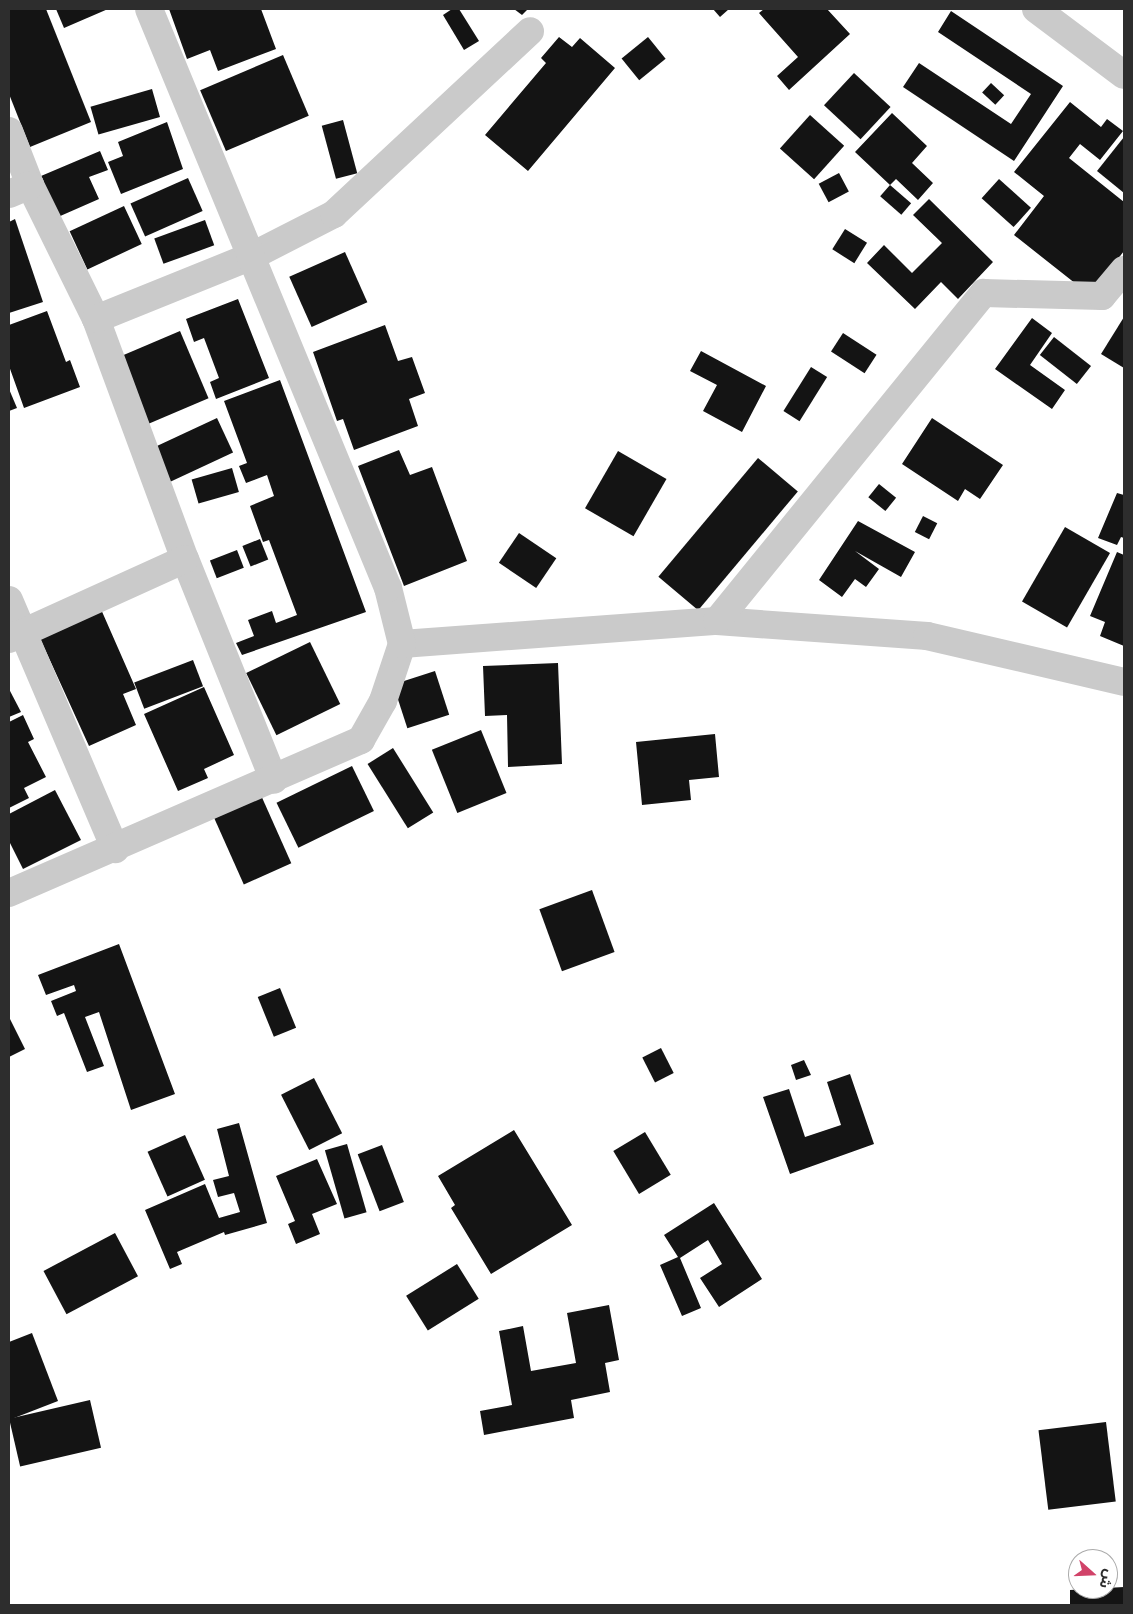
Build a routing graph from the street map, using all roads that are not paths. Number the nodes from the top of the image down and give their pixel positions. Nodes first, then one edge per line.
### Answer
1 (149, 9) edge
2 (1036, 9) edge
3 (530, 31) dead end
4 (1124, 75) edge
5 (9, 131) edge
6 (19, 190) edge
7 (252, 256) junction
8 (1124, 270) edge
9 (96, 319) junction
10 (185, 559) junction
11 (9, 600) edge
12 (718, 622) junction
13 (16, 636) edge
14 (402, 644) junction
15 (1124, 682) edge
16 (274, 780) junction
17 (115, 849) junction
18 (9, 893) edge

1 - 7 street
2 - 4 street
3 - 7 street
5 - 6 street
6 - 9 street
7 - 9 street
7 - 14 street
8 - 12 street
9 - 10 street
10 - 13 street
10 - 16 street
11 - 13 street
12 - 14 street
12 - 15 street
13 - 17 street
14 - 16 street
16 - 17 street
17 - 18 street

